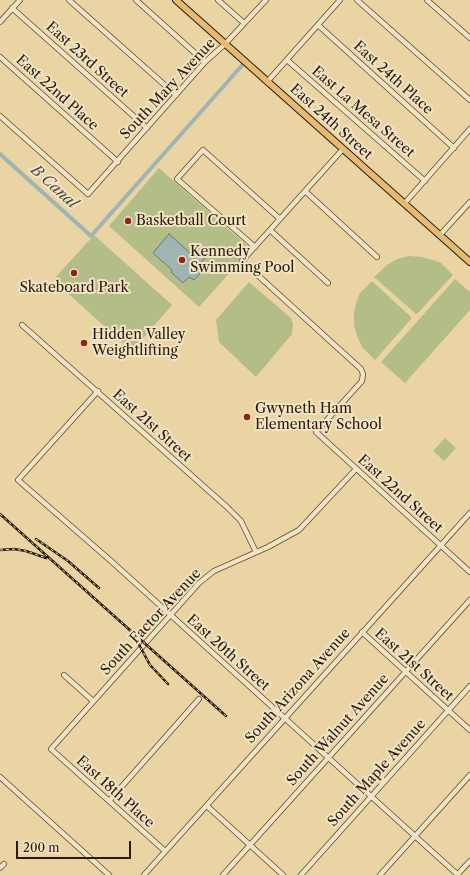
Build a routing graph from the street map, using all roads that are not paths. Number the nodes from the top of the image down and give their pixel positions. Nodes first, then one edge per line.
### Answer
1 (20, 0) edge
2 (69, 0) edge
3 (136, 0) edge
4 (176, 0) edge
5 (218, 0) edge
6 (266, 0) edge
7 (340, 0) edge
8 (357, 0) edge
9 (426, 0) edge
10 (12, 8) junction
11 (0, 22) edge
12 (244, 23) junction
13 (318, 25) junction
14 (470, 38) edge
15 (225, 44) junction
16 (0, 57) edge
17 (287, 60) junction
18 (205, 62) junction
19 (268, 82) junction
20 (176, 96) junction
21 (470, 100) edge
22 (0, 116) edge
23 (147, 128) junction
24 (470, 129) edge
25 (454, 148) junction
26 (343, 149) junction
27 (118, 162) junction
28 (425, 181) junction
29 (305, 191) junction
30 (470, 202) edge
31 (404, 204) junction
32 (280, 219) junction
33 (270, 230) junction
34 (440, 235) junction
35 (255, 247) junction
36 (378, 257) dead end
37 (470, 262) edge
38 (328, 283) dead end
39 (22, 325) dead end
40 (98, 392) junction
41 (356, 469) junction
42 (470, 513) edge
43 (441, 546) junction
44 (256, 552) junction
45 (470, 572) edge
46 (470, 600) edge
47 (170, 616) junction
48 (362, 632) junction
49 (406, 672) junction
50 (64, 675) dead end
51 (470, 686) edge
52 (199, 699) dead end
53 (93, 701) junction
54 (448, 711) junction
55 (284, 718) junction
56 (470, 730) edge
57 (51, 749) joint
58 (328, 758) junction
59 (470, 775) edge
60 (0, 777) edge
61 (371, 796) junction
62 (109, 801) junction
63 (207, 806) junction
64 (415, 836) junction
65 (250, 845) junction
66 (165, 851) junction
67 (470, 861) edge
68 (4, 864) dead end
69 (0, 868) edge
70 (109, 875) edge
71 (144, 875) edge
72 (223, 875) edge
73 (283, 875) edge
74 (301, 875) edge
75 (380, 875) edge
76 (458, 875) edge

1 - 10 street
2 - 20 street
3 - 18 street
4 - 15 main road, East 24th Street
5 - 12 street
6 - 12 street, South Mary Avenue
7 - 13 street
8 - 21 street
9 - 14 street
10 - 11 street
10 - 23 street, East 23rd Street
12 - 15 street, South Mary Avenue
13 - 17 street
13 - 25 street, East 24th Place
15 - 18 street, South Mary Avenue
15 - 19 main road, East 24th Street
16 - 27 street, East 22nd Place
17 - 19 street
17 - 28 street, East La Mesa Street
18 - 20 street, South Mary Avenue
19 - 26 main road, East 24th Street
20 - 23 street, South Mary Avenue
22 - 27 street, South Mary Avenue
23 - 27 street, South Mary Avenue
24 - 25 street
25 - 28 street
26 - 29 street
26 - 31 main road, East 24th Street
28 - 31 street
29 - 32 street
29 - 36 street
30 - 34 street
31 - 34 main road, East 24th Street
32 - 33 street
32 - 35 street
33 - 35 street
33 - 38 street
34 - 37 main road, East 24th Street
35 - 41 street, East 22nd Street
39 - 40 street, East 21st Street
40 - 44 street, East 21st Street
40 - 47 street, East 20th Street
41 - 43 street, East 22nd Street
41 - 44 street, South Factor Avenue
42 - 43 street, South Arizona Avenue
43 - 45 street, East 22nd Street
43 - 48 street, South Arizona Avenue
44 - 47 street, South Factor Avenue
46 - 49 street, South Walnut Avenue
47 - 53 street, South Factor Avenue
47 - 55 street, East 20th Street
48 - 49 street, East 21st Street
48 - 55 street, South Arizona Avenue
49 - 54 street, East 21st Street
49 - 58 street, South Walnut Avenue
50 - 53 street
51 - 54 street, South Maple Avenue
52 - 62 street
53 - 57 street, South Factor Avenue
54 - 56 street, East 21st Street
54 - 61 street, South Maple Avenue
55 - 58 street, East 20th Street
55 - 63 street, South Arizona Avenue
57 - 62 street, East 18th Place
58 - 61 street, East 20th Street
58 - 65 street, South Walnut Avenue
59 - 64 street
60 - 70 street
61 - 64 street, East 20th Street
61 - 74 street, South Maple Avenue
62 - 66 street, East 18th Place
63 - 65 street
63 - 66 street, South Arizona Avenue
64 - 75 street
64 - 76 street, East 20th Street
65 - 72 street, South Walnut Avenue
65 - 73 street
66 - 71 street, South Arizona Avenue
67 - 76 street
68 - 69 street

